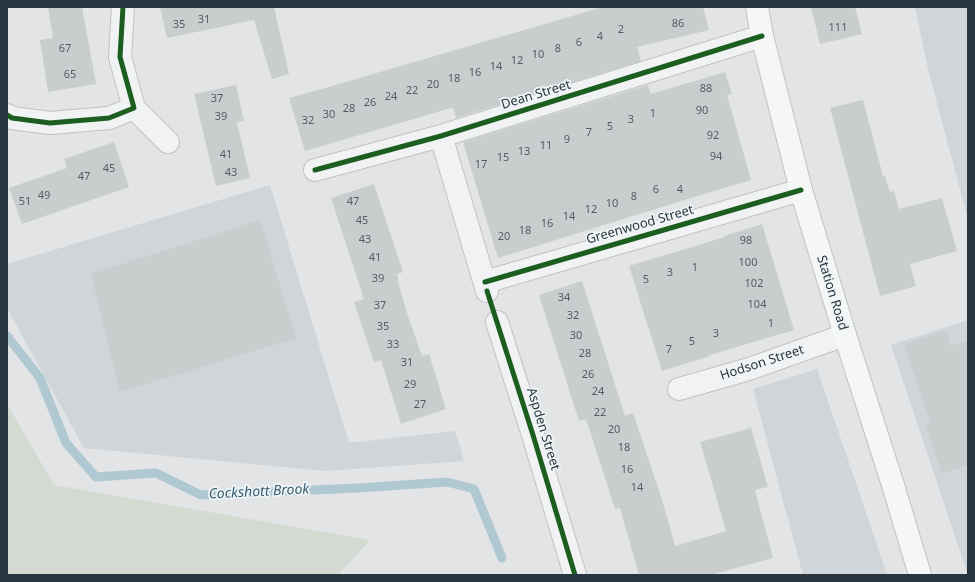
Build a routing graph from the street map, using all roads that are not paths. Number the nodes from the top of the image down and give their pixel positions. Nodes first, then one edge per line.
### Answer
1 (123, 7) edge
2 (757, 7) edge
3 (762, 36) junction
4 (134, 108) junction
5 (7, 115) edge
6 (441, 136) junction
7 (168, 142) dead end
8 (316, 170) dead end
9 (801, 190) junction
10 (497, 322) dead end
11 (845, 335) junction
12 (679, 389) dead end
13 (575, 575) edge
14 (920, 575) edge

1 - 4 street
2 - 3 main road, Station Road
3 - 6 street, Dean Street
3 - 9 main road, Station Road
4 - 5 street
4 - 7 street
6 - 8 street, Dean Street
6 - 9 street, Greenwood Street
9 - 11 main road, Station Road
10 - 13 street, Aspden Street
11 - 12 street, Hodson Street
11 - 14 main road, Station Road

